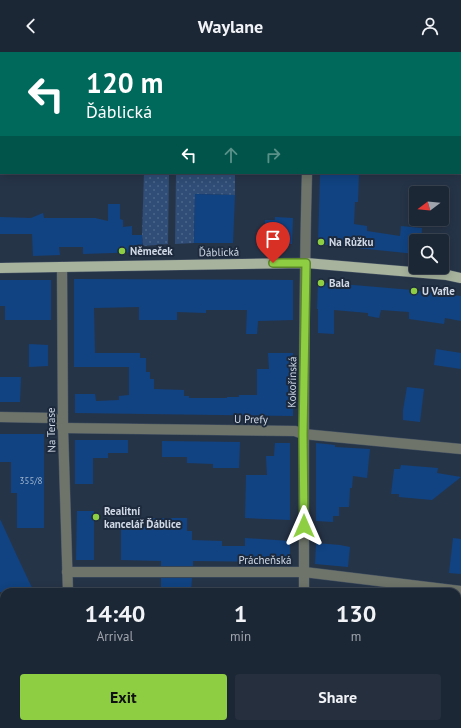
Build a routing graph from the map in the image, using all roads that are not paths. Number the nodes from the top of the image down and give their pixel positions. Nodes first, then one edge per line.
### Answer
1 (307, 174) edge
2 (306, 263) junction
3 (62, 267) junction
4 (0, 268) edge
5 (461, 278) edge
6 (0, 417) edge
7 (63, 428) junction
8 (303, 434) junction
9 (461, 449) edge
10 (67, 572) junction
11 (304, 572) junction
12 (68, 588) edge
13 (304, 588) edge
14 (436, 588) edge

1 - 2 street, Kokořínská
2 - 3 main road, Ďáblická
2 - 5 main road, Ďáblická
2 - 8 street, Kokořínská
3 - 4 main road, Ďáblická
3 - 7 street, Na Terase
6 - 7 street
7 - 8 street, U Prefy
7 - 10 street, Na Terase
8 - 9 street, U Prefy
8 - 11 street, Kokořínská
10 - 11 street, Prácheňská
10 - 12 street, Na Terase
11 - 13 street, Kokořínská
11 - 14 street, Prácheňská

